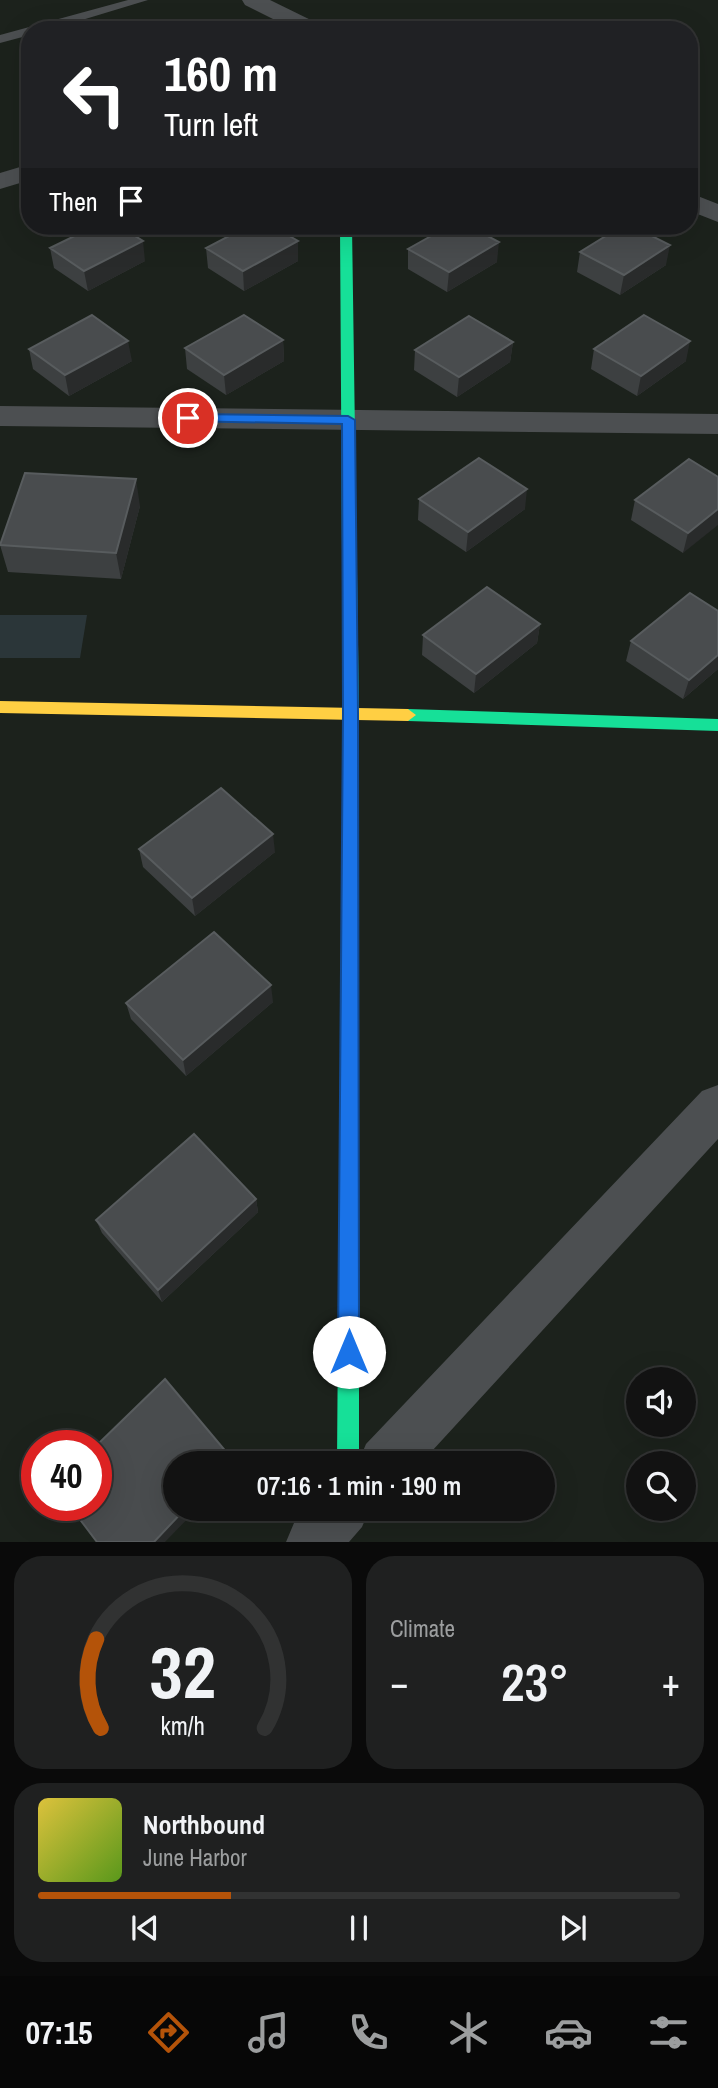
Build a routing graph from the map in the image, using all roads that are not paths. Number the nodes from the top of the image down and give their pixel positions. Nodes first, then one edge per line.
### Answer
1 (142, 0) edge
2 (253, 0) edge
3 (65, 21) edge
4 (295, 21) edge
5 (21, 33) edge
6 (0, 39) edge
7 (21, 175) edge
8 (0, 181) edge
9 (698, 205) edge
10 (718, 214) edge
11 (346, 235) edge
12 (0, 416) edge
13 (348, 420) junction
14 (718, 424) edge
15 (0, 707) edge
16 (351, 713) junction
17 (718, 725) edge
18 (718, 1107) edge
19 (348, 1451) edge
20 (396, 1451) edge
21 (332, 1521) edge
22 (313, 1542) edge

1 - 3 lane
2 - 4 street
5 - 6 lane
7 - 8 street
9 - 10 street
11 - 13 street
12 - 13 street
13 - 14 street
13 - 16 street
15 - 16 street
16 - 17 street
16 - 19 street
18 - 20 street
21 - 22 street

